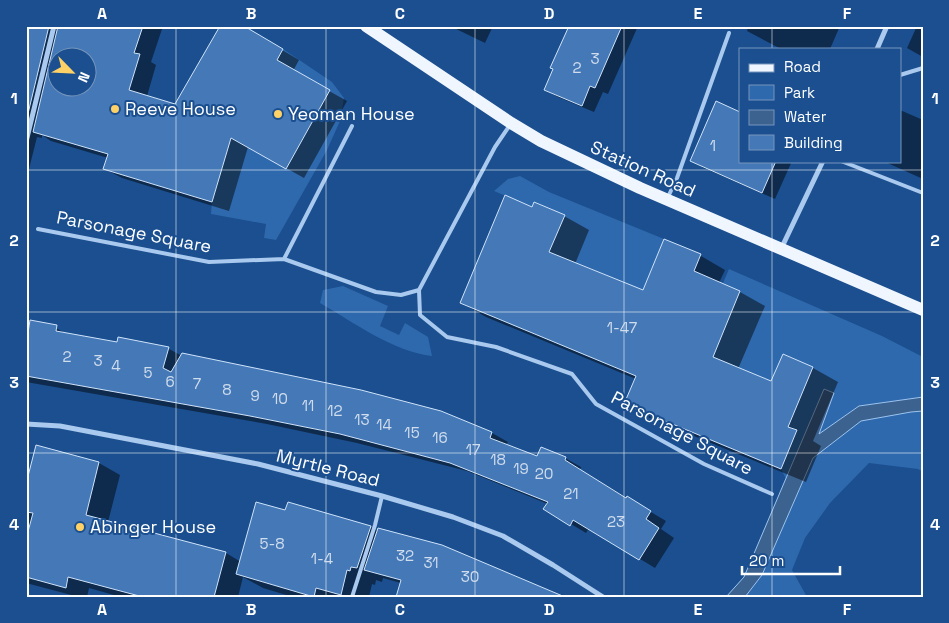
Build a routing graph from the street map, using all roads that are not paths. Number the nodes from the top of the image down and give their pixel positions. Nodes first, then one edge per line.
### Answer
1 (54, 26) edge
2 (366, 26) edge
3 (887, 26) edge
4 (728, 32) dead end
5 (876, 48) edge
6 (923, 68) edge
7 (902, 74) edge
8 (511, 123) junction
9 (352, 126) dead end
10 (26, 142) edge
11 (823, 162) edge
12 (843, 162) edge
13 (923, 193) edge
14 (667, 199) junction
15 (38, 228) dead end
16 (781, 249) junction
17 (284, 259) junction
18 (419, 290) junction
19 (923, 310) edge
20 (26, 424) edge
21 (772, 494) dead end
22 (382, 496) junction
23 (352, 597) edge
24 (603, 597) edge

1 - 10 street
2 - 8 main road, Station Road
3 - 5 street
4 - 14 lane
6 - 7 lane
8 - 14 main road, Station Road
8 - 18 lane
9 - 17 lane
11 - 16 street
12 - 13 lane
14 - 16 main road, Station Road
15 - 17 lane, Parsonage Square
16 - 19 main road, Station Road
17 - 18 lane, Parsonage Square
18 - 21 lane, Parsonage Square
20 - 22 street, Myrtle Road
22 - 23 lane
22 - 24 street, Myrtle Road

